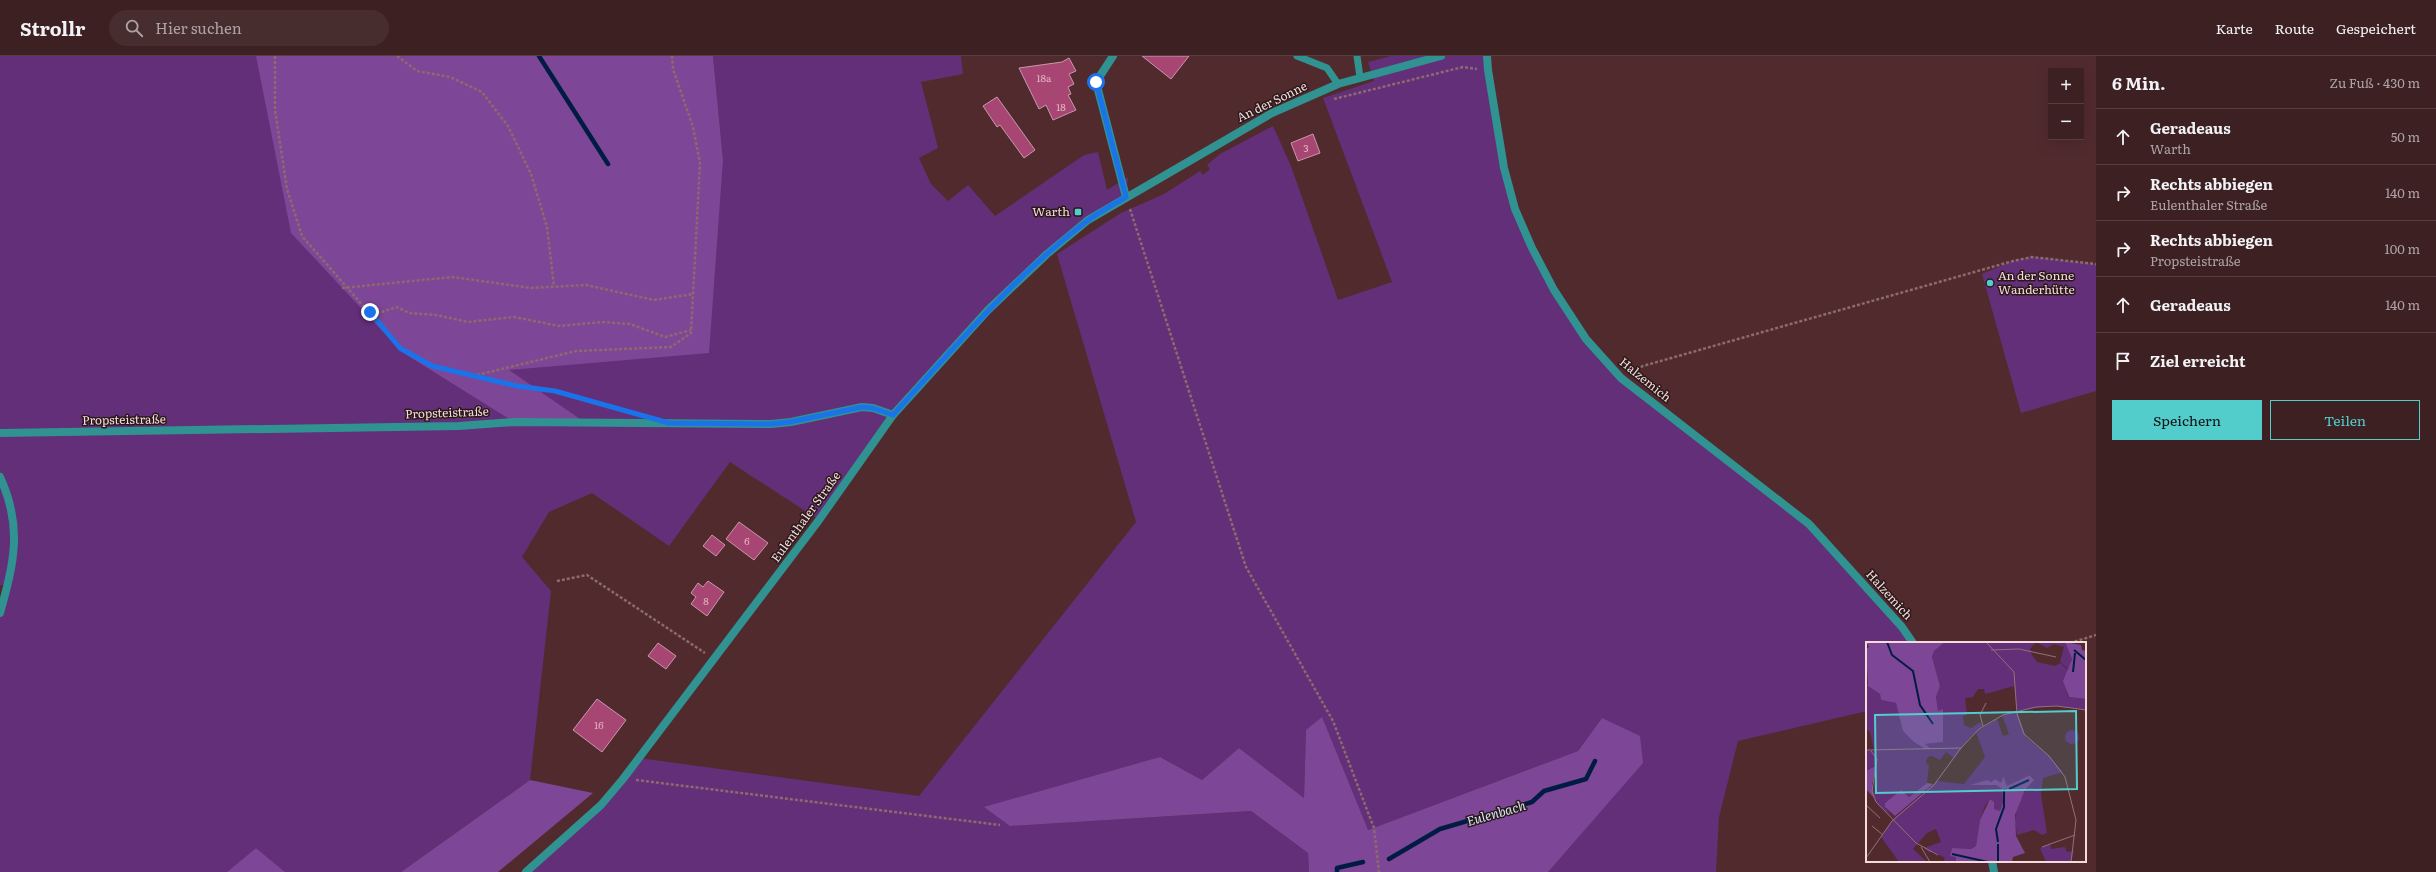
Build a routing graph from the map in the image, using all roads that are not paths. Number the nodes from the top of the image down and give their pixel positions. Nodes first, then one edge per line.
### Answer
1 (1113, 56) edge
2 (1297, 56) edge
3 (1357, 56) edge
4 (1441, 56) edge
5 (1487, 56) edge
6 (1360, 77) junction
7 (1338, 84) junction
8 (1126, 197) junction
9 (893, 415) junction
10 (0, 433) edge
11 (0, 477) edge
12 (0, 613) edge
13 (1912, 642) edge
14 (1992, 862) edge
15 (526, 872) edge
16 (1994, 872) edge

1 - 8 street
2 - 7 lane
3 - 6 lane
4 - 6 street, An der Sonne
5 - 13 street, Halzemich
6 - 7 street, An der Sonne
7 - 8 street, An der Sonne
8 - 9 street, Eulenthaler Straße
9 - 10 street, Propsteistraße
9 - 15 street, Eulenthaler Straße
11 - 12 street
14 - 16 street

